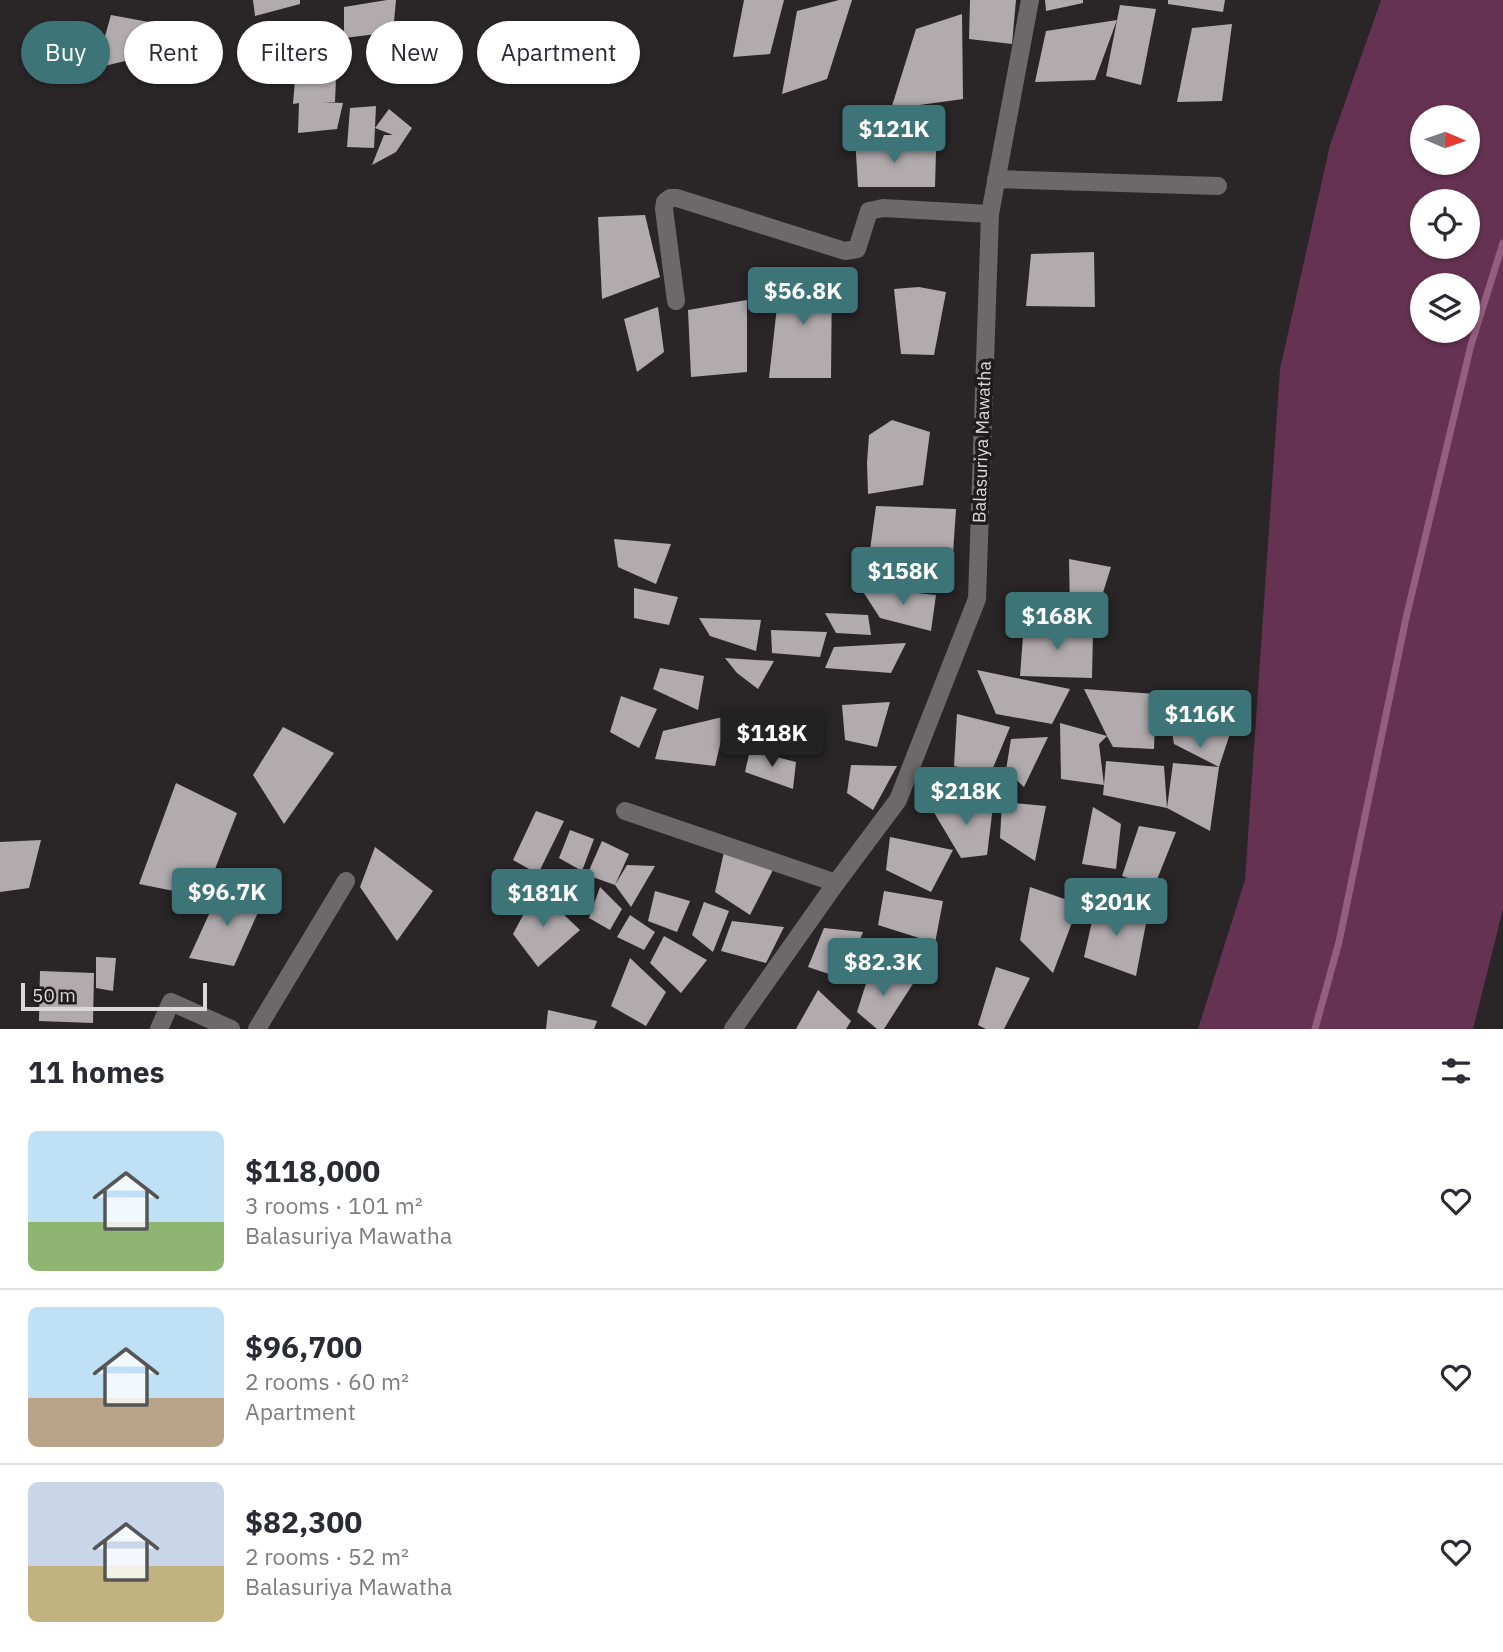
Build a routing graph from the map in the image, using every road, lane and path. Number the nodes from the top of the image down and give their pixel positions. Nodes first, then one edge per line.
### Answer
1 (1030, 0) edge
2 (996, 179) junction
3 (1218, 186) dead end
4 (990, 214) junction
5 (676, 302) dead end
6 (625, 811) dead end
7 (346, 881) dead end
8 (836, 883) junction
9 (159, 1029) edge
10 (231, 1029) edge
11 (257, 1029) edge
12 (733, 1029) edge

1 - 2 street, Balasuriya Mawatha
2 - 3 street
2 - 4 street, Balasuriya Mawatha
4 - 5 street
4 - 8 street, Balasuriya Mawatha
6 - 8 street
7 - 11 street
8 - 12 street, Balasuriya Mawatha
9 - 10 street

